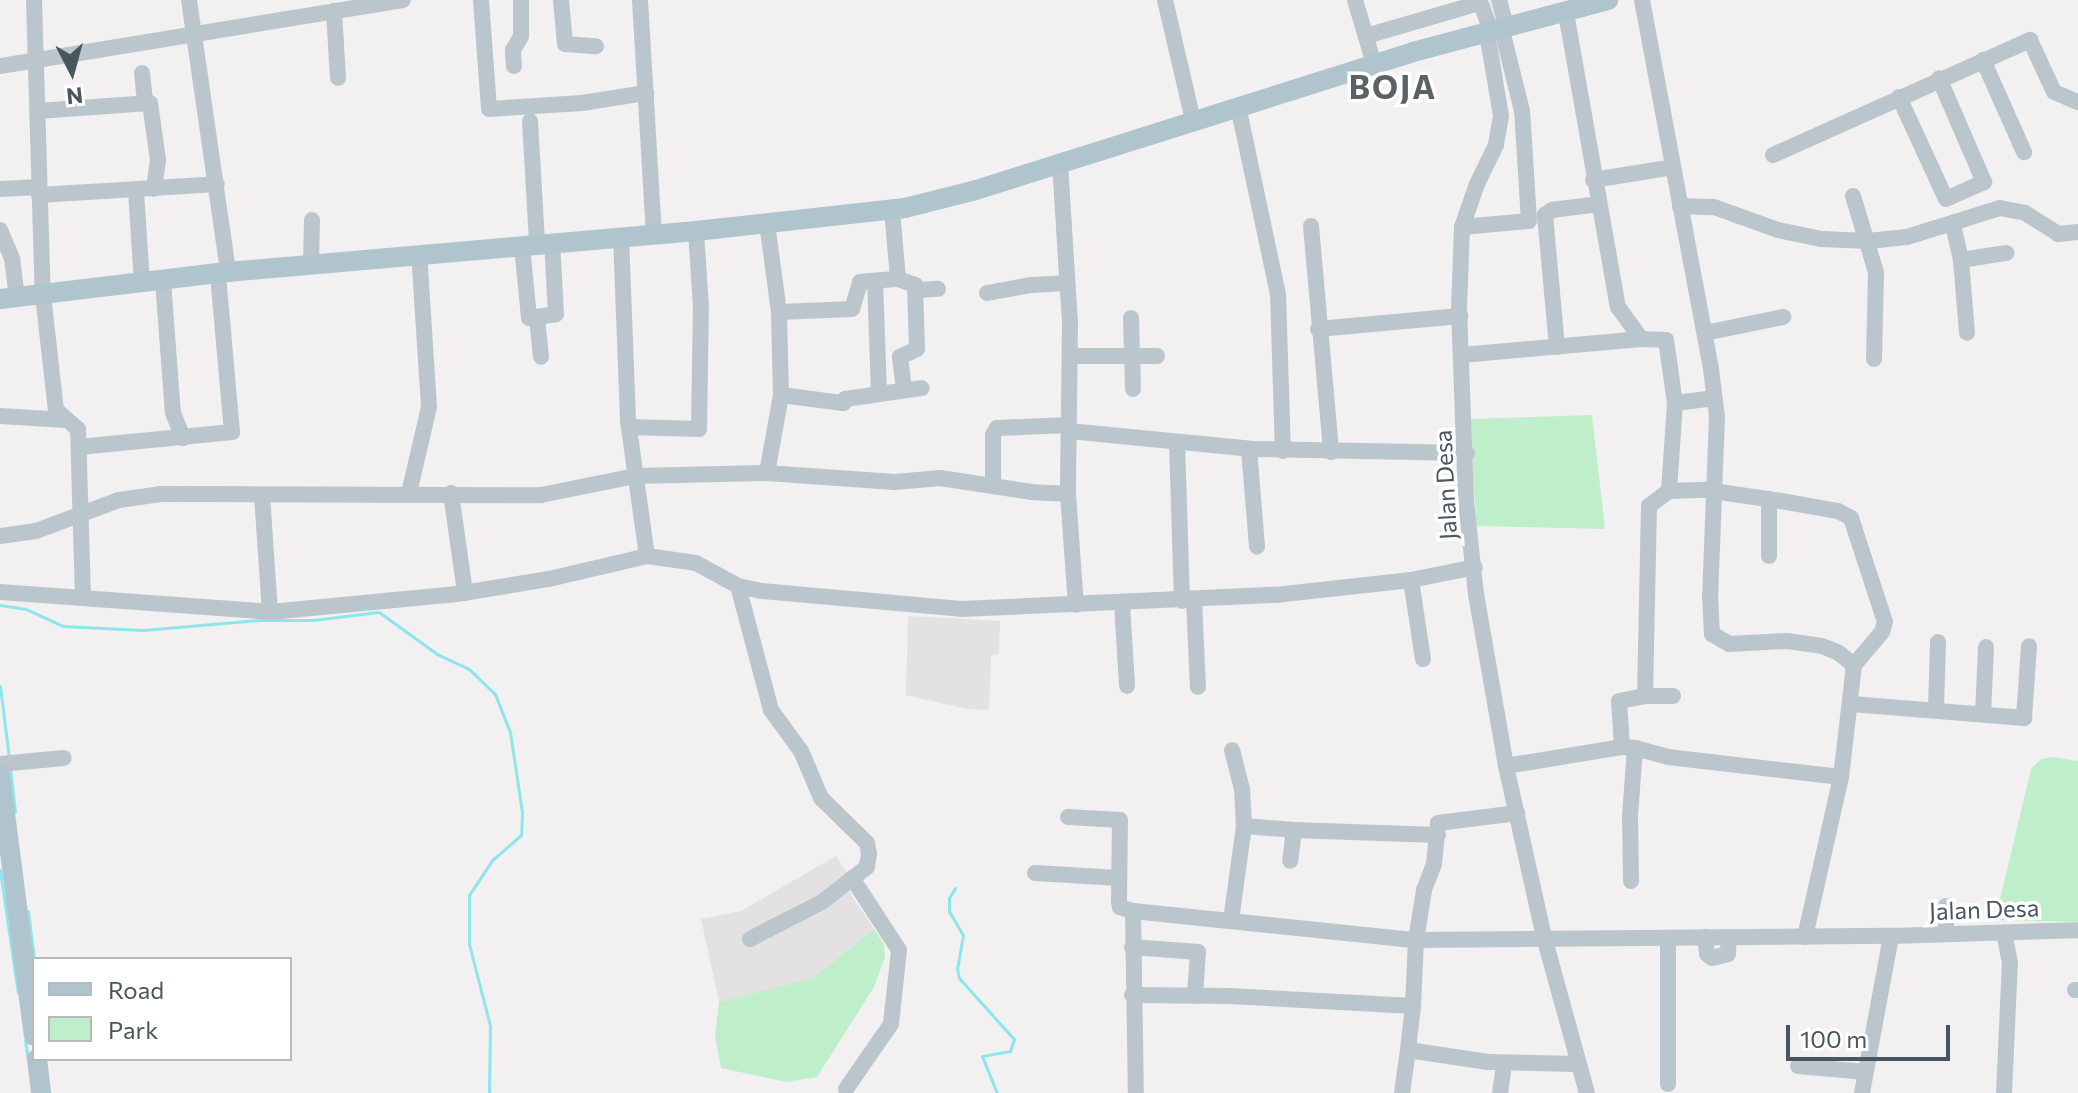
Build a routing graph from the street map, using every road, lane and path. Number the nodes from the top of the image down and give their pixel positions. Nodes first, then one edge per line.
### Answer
1 (34, 0) edge
2 (189, 0) edge
3 (403, 0) edge
4 (481, 0) edge
5 (521, 0) edge
6 (561, 0) edge
7 (640, 0) edge
8 (1165, 0) edge
9 (1355, 0) edge
10 (1499, 0) edge
11 (1608, 0) edge
12 (1642, 0) edge
13 (336, 7) edge
14 (1566, 13) junction
15 (1497, 31) junction
16 (194, 34) junction
17 (1366, 36) junction
18 (596, 46) dead end
19 (38, 59) junction
20 (1983, 60) junction
21 (1374, 64) junction
22 (0, 66) edge
23 (514, 66) dead end
24 (142, 73) dead end
25 (338, 78) dead end
26 (1939, 78) junction
27 (646, 93) junction
28 (1899, 97) junction
29 (145, 102) junction
30 (2078, 102) edge
31 (1238, 106) junction
32 (38, 111) junction
33 (1193, 120) junction
34 (530, 121) dead end
35 (2024, 152) dead end
36 (1773, 155) dead end
37 (1060, 164) junction
38 (1673, 167) junction
39 (1593, 180) junction
40 (217, 184) junction
41 (0, 189) edge
42 (154, 189) junction
43 (39, 191) junction
44 (136, 191) junction
45 (1853, 196) dead end
46 (1599, 204) junction
47 (1680, 206) junction
48 (892, 210) junction
49 (312, 220) dead end
50 (767, 223) junction
51 (1953, 225) junction
52 (1311, 226) dead end
53 (1462, 227) junction
54 (0, 230) edge
55 (696, 231) junction
56 (2078, 232) edge
57 (654, 235) junction
58 (621, 237) junction
59 (1868, 241) junction
60 (537, 244) junction
61 (2006, 253) dead end
62 (419, 254) junction
63 (1961, 260) junction
64 (311, 264) junction
65 (223, 273) junction
66 (898, 279) junction
67 (163, 281) junction
68 (875, 281) junction
69 (142, 283) junction
70 (1067, 283) junction
71 (938, 289) dead end
72 (916, 290) junction
73 (987, 293) dead end
74 (43, 295) junction
75 (8, 298) edge
76 (779, 312) junction
77 (1460, 316) junction
78 (537, 317) junction
79 (1783, 317) dead end
80 (1131, 318) dead end
81 (1318, 329) junction
82 (1705, 333) junction
83 (1967, 333) dead end
84 (1641, 339) junction
85 (1557, 347) junction
86 (1462, 355) junction
87 (1070, 356) junction
88 (1132, 356) junction
89 (1157, 356) dead end
90 (541, 357) dead end
91 (1874, 359) dead end
92 (922, 388) dead end
93 (1133, 389) dead end
94 (904, 390) junction
95 (879, 394) junction
96 (781, 395) junction
97 (1715, 398) junction
98 (1675, 403) junction
99 (0, 416) edge
100 (65, 420) junction
101 (629, 427) junction
102 (1069, 428) junction
103 (183, 438) junction
104 (1177, 442) junction
105 (79, 447) junction
106 (1249, 449) junction
107 (1283, 451) junction
108 (1331, 452) junction
109 (1467, 453) junction
110 (767, 473) junction
111 (635, 476) junction
112 (993, 485) junction
113 (1669, 491) junction
114 (1715, 491) junction
115 (409, 493) junction
116 (451, 493) junction
117 (1068, 494) junction
118 (262, 495) junction
119 (1769, 499) junction
120 (82, 514) junction
121 (0, 536) edge
122 (1257, 547) dead end
123 (647, 556) junction
124 (1769, 556) dead end
125 (1475, 567) junction
126 (1411, 580) junction
127 (738, 586) junction
128 (0, 592) edge
129 (465, 593) junction
130 (83, 598) junction
131 (1188, 601) junction
132 (1122, 604) junction
133 (1076, 605) junction
134 (270, 612) junction
135 (1938, 642) dead end
136 (2029, 646) dead end
137 (1986, 647) dead end
138 (1423, 659) dead end
139 (1854, 665) junction
140 (1127, 686) dead end
141 (1198, 687) dead end
142 (1645, 696) junction
143 (1673, 696) dead end
144 (1851, 704) junction
145 (1936, 709) junction
146 (1983, 714) junction
147 (1628, 748) junction
148 (1232, 750) dead end
149 (64, 758) dead end
150 (0, 764) edge
151 (1506, 766) junction
152 (0, 775) edge
153 (1841, 777) junction
154 (1517, 813) junction
155 (1068, 817) dead end
156 (1244, 826) junction
157 (1294, 830) junction
158 (1438, 835) junction
159 (1290, 861) dead end
160 (1035, 873) dead end
161 (852, 878) junction
162 (1119, 878) junction
163 (1631, 881) dead end
164 (1946, 906) dead end
165 (1133, 911) junction
166 (1231, 920) junction
167 (2078, 930) edge
168 (2004, 933) junction
169 (1946, 934) junction
170 (1891, 936) junction
171 (1544, 937) junction
172 (1805, 937) junction
173 (750, 939) dead end
174 (1668, 939) junction
175 (1416, 940) junction
176 (1132, 947) junction
177 (1132, 995) junction
178 (1195, 996) junction
179 (1413, 1006) junction
180 (32, 1021) edge
181 (1408, 1050) junction
182 (37, 1061) edge
183 (1504, 1063) junction
184 (1577, 1064) junction
185 (1798, 1066) dead end
186 (1866, 1072) junction
187 (1668, 1084) dead end
188 (846, 1089) dead end
189 (41, 1093) edge
190 (1136, 1093) edge
191 (1402, 1093) edge
192 (1500, 1093) edge
193 (1587, 1093) edge
194 (1862, 1093) edge
195 (2004, 1093) edge

1 - 19 street
2 - 16 street
3 - 13 street
4 - 27 street
5 - 23 street
6 - 18 street
7 - 27 street
8 - 33 street
9 - 17 street
10 - 15 street
11 - 14 main road
12 - 38 street
13 - 16 street
13 - 25 street
14 - 15 main road
14 - 39 street
15 - 17 street
15 - 21 main road
15 - 53 street, Jalan Desa
15 - 53 street
16 - 19 street
16 - 40 street
17 - 21 street
19 - 22 street
19 - 32 street
20 - 26 street
20 - 30 street
20 - 35 street
21 - 31 main road
24 - 29 street
26 - 28 street
26 - 28 street
27 - 57 street
28 - 36 street
29 - 32 street
29 - 42 street
31 - 33 main road
31 - 107 street
32 - 43 street
33 - 37 main road
34 - 60 street
37 - 48 main road
37 - 70 street
38 - 39 street
38 - 47 street
39 - 46 street
40 - 42 street
40 - 65 street
41 - 43 street
42 - 44 street
43 - 44 street
43 - 74 street
44 - 69 street
45 - 59 street
46 - 84 street
46 - 85 street
47 - 59 street
47 - 82 street
48 - 50 main road
48 - 66 street
49 - 64 street
50 - 55 main road
50 - 76 street
51 - 56 street
51 - 59 street
51 - 63 street
52 - 81 street
53 - 77 street, Jalan Desa
54 - 75 street
55 - 57 main road
55 - 101 street
57 - 58 main road
58 - 60 main road
58 - 101 street
59 - 91 street
60 - 62 main road
60 - 78 street
60 - 78 street
61 - 63 street
62 - 64 main road
62 - 115 street
63 - 83 street
64 - 65 main road
65 - 67 main road
65 - 103 street
66 - 68 street
66 - 72 street
67 - 69 main road
67 - 103 street
68 - 76 street
68 - 95 street
69 - 74 main road
70 - 73 street
70 - 87 street
71 - 72 street
72 - 94 street
74 - 75 main road
74 - 100 street
76 - 96 street
77 - 81 street
77 - 86 street, Jalan Desa
78 - 90 street
79 - 82 street
80 - 88 street
81 - 108 street
82 - 97 street
84 - 85 street
84 - 98 street
85 - 86 street
86 - 109 street, Jalan Desa
87 - 88 street
87 - 102 street
88 - 89 street
88 - 93 street
92 - 94 street
94 - 95 street
95 - 96 street
96 - 110 street
97 - 98 street
97 - 114 street
98 - 113 street
99 - 100 street
100 - 105 street
101 - 111 street
102 - 104 street
102 - 112 street
102 - 117 street
103 - 105 street
104 - 106 street
104 - 131 street
105 - 120 street
106 - 107 street
106 - 122 street
107 - 108 street
108 - 109 street
109 - 125 street, Jalan Desa
110 - 111 street
110 - 112 street
111 - 116 street
111 - 123 street
112 - 117 street
113 - 114 street
113 - 142 street
114 - 119 street
114 - 139 street
115 - 116 street
115 - 118 street
116 - 129 street
117 - 133 street
118 - 120 street
118 - 134 street
119 - 124 street
119 - 139 street
120 - 121 street
120 - 130 street
123 - 127 street
123 - 129 street
125 - 126 street
125 - 151 street, Jalan Desa
126 - 131 street
126 - 138 street
127 - 133 street
127 - 161 street
128 - 130 street
129 - 134 street
130 - 134 street
131 - 132 street
131 - 141 street
132 - 133 street
132 - 140 street
135 - 145 street
136 - 146 street
137 - 146 street
139 - 144 street
142 - 143 street
142 - 147 street
144 - 145 street
144 - 153 street
145 - 146 street
147 - 151 street
147 - 153 street
147 - 163 street
148 - 156 street
149 - 150 street
151 - 154 street, Jalan Desa
152 - 180 main road
153 - 172 street
154 - 158 street
154 - 171 street, Jalan Desa
155 - 162 street
156 - 157 street
156 - 166 street
157 - 158 street
157 - 159 street
158 - 175 street
160 - 162 street
161 - 173 street
161 - 188 street
162 - 165 street
164 - 169 street
165 - 166 street, Jalan Desa
165 - 176 street
166 - 175 street, Jalan Desa
167 - 168 street, Jalan Desa
168 - 169 street, Jalan Desa
168 - 195 street
169 - 170 street, Jalan Desa
170 - 172 street, Jalan Desa
170 - 186 street
171 - 174 street, Jalan Desa
171 - 175 street, Jalan Desa
171 - 184 street, Jalan Desa
172 - 174 street, Jalan Desa
174 - 187 street
175 - 179 street
176 - 177 street
176 - 178 street
177 - 178 street
177 - 190 street
178 - 179 street
179 - 181 street
181 - 183 street
181 - 191 street
182 - 189 main road
183 - 184 street
183 - 192 street
184 - 193 street, Jalan Desa
185 - 186 street
186 - 194 street

